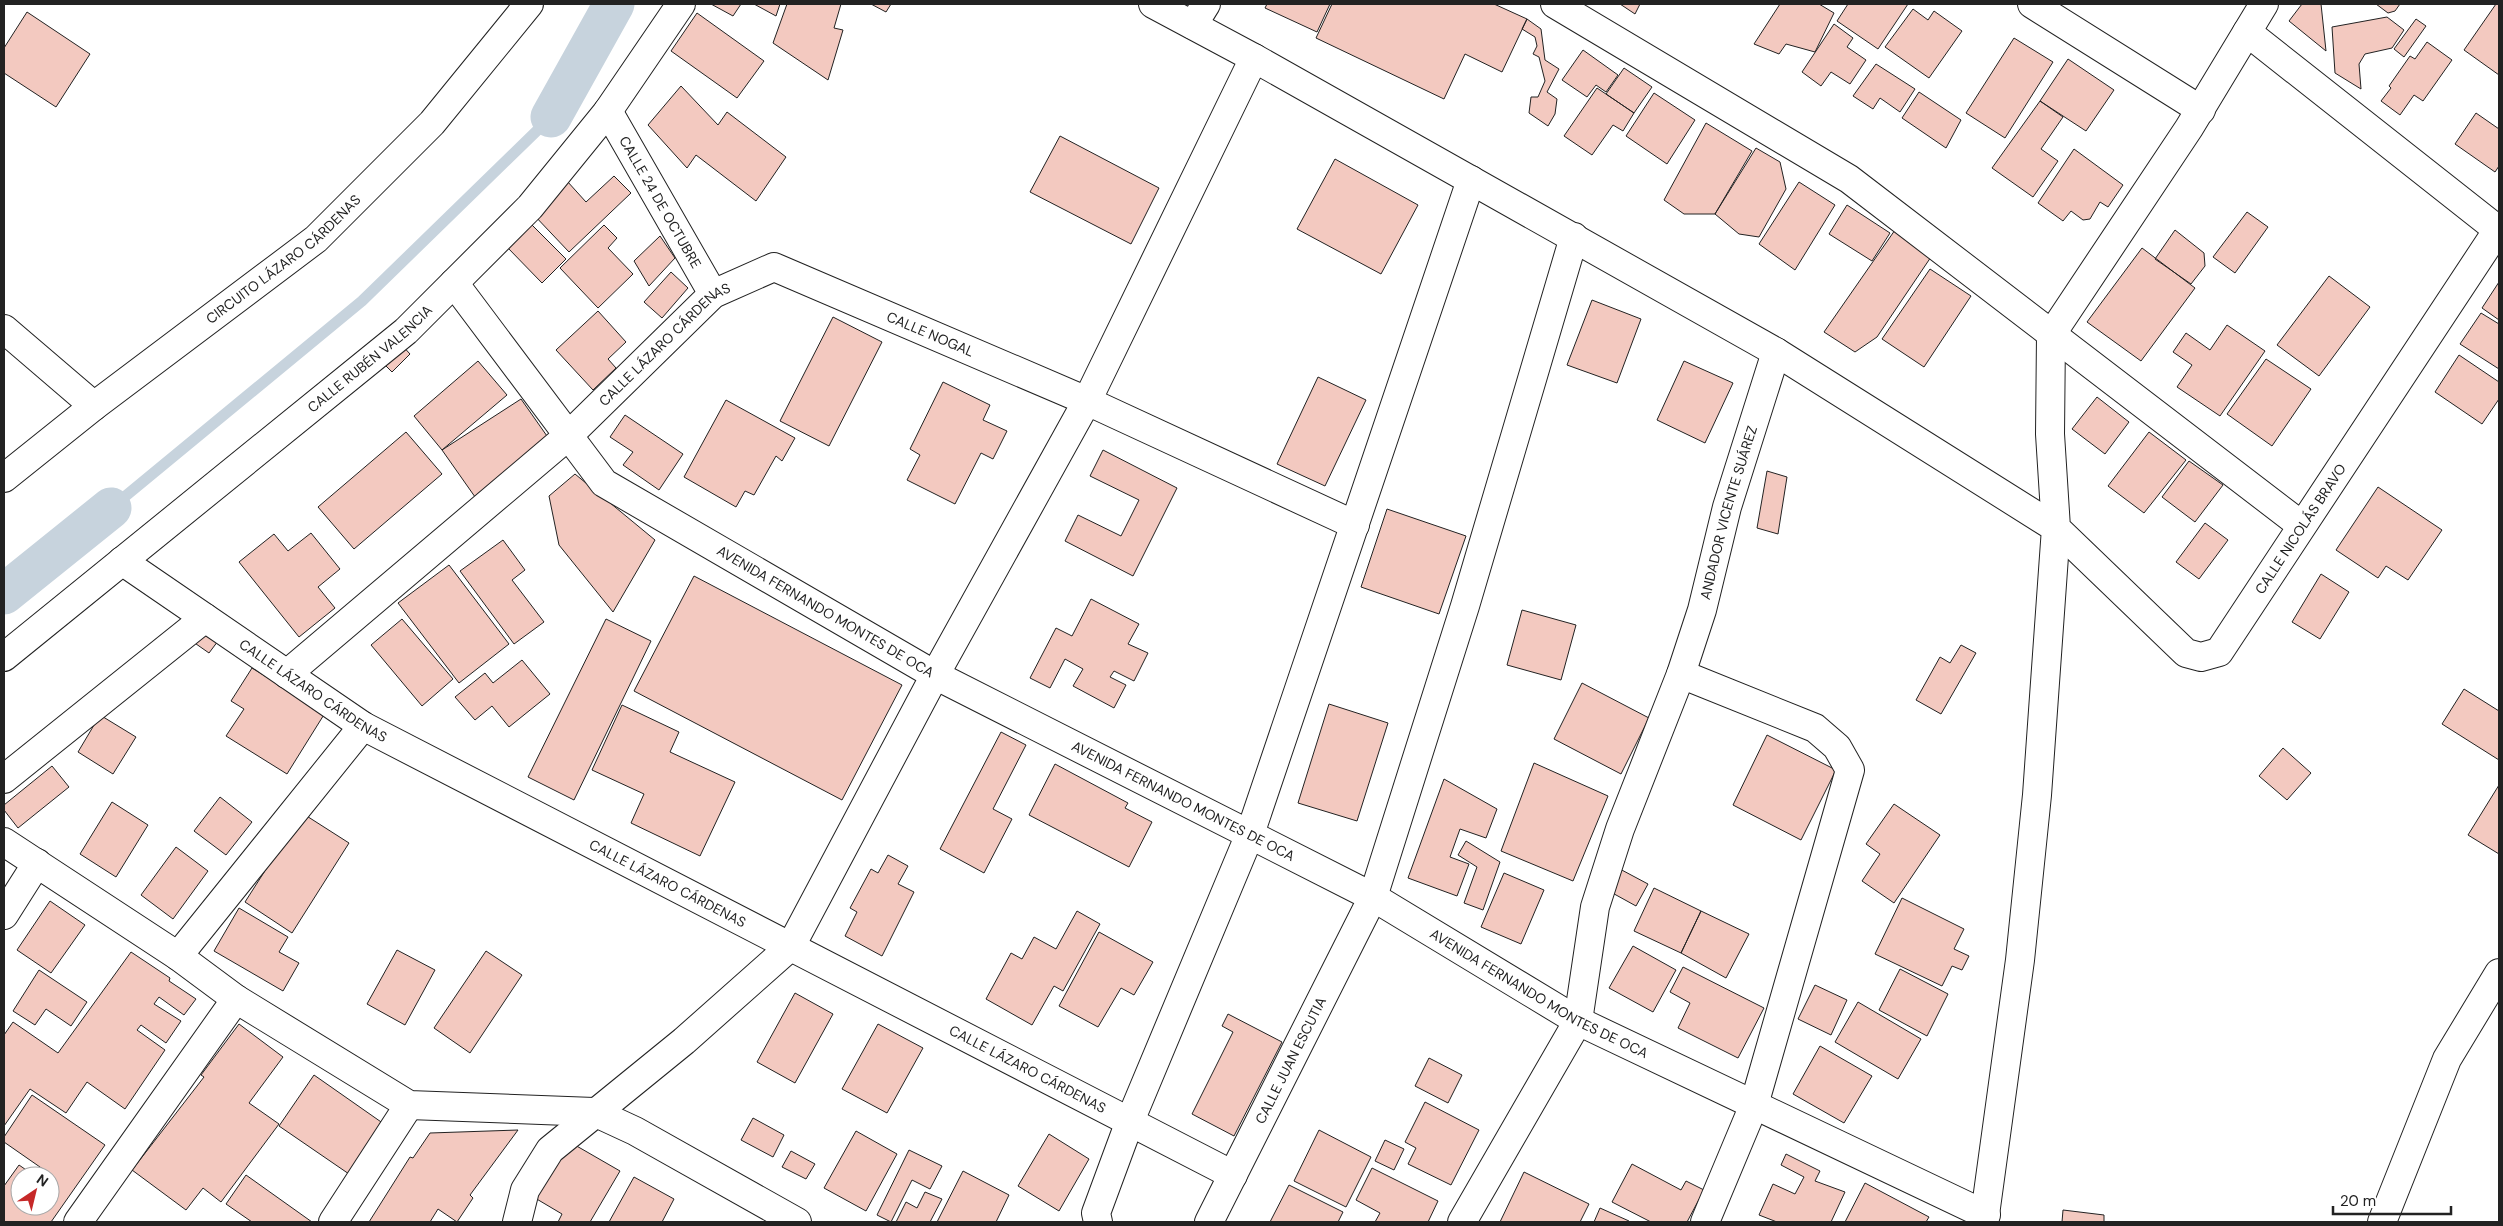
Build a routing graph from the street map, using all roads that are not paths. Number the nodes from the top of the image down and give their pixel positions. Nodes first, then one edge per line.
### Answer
1 (528, 4) edge
2 (681, 4) edge
3 (1153, 4) edge
4 (1555, 4) edge
5 (2032, 4) edge
6 (2264, 4) edge
7 (1200, 14) edge
8 (2247, 32) junction
9 (1254, 58) junction
10 (2201, 110) junction
11 (608, 111) junction
12 (1471, 180) junction
13 (2499, 229) edge
14 (1574, 237) junction
15 (774, 267) joint
16 (454, 283) junction
17 (713, 294) junction
18 (4, 329) edge
19 (2051, 335) junction
20 (1776, 352) junction
21 (1087, 401) junction
22 (94, 406) junction
23 (568, 436) junction
24 (4, 478) edge
25 (1355, 525) junction
26 (2301, 525) junction
27 (2056, 528) junction
28 (122, 561) junction
29 (205, 618) junction
30 (4, 657) edge
31 (287, 674) junction
32 (1681, 674) junction
33 (935, 675) junction
34 (363, 726) junction
35 (4, 779) edge
36 (1250, 834) junction
37 (4, 842) edge
38 (37, 864) junction
39 (1373, 897) junction
40 (4, 915) edge
41 (790, 946) junction
42 (178, 956) junction
43 (2499, 973) edge
44 (236, 999) junction
45 (1578, 1021) junction
46 (1754, 1104) junction
47 (409, 1105) junction
48 (594, 1112) junction
49 (1130, 1121) junction
50 (1233, 1175) junction
51 (1985, 1219) edge
52 (78, 1222) edge
53 (333, 1222) edge
54 (517, 1222) edge
55 (797, 1222) edge
56 (1098, 1222) edge
57 (1209, 1222) edge
58 (1462, 1222) edge
59 (1705, 1222) edge
60 (2382, 1222) edge

1 - 22 street, CIRCUITO LÁZARO CÁRDENAS
2 - 11 street, CALLE RUBÉN VALENCIA
3 - 7 street, CALLE NICOLÁS BRAVO
4 - 19 street
5 - 10 street
6 - 8 street
7 - 9 street, CALLE NICOLÁS BRAVO
8 - 10 street
8 - 13 street
9 - 12 street, CALLE NICOLÁS BRAVO
9 - 21 street
10 - 19 street
11 - 16 street, CALLE RUBÉN VALENCIA
11 - 17 street, CALLE 24 DE OCTUBRE
12 - 14 street, CALLE NICOLÁS BRAVO
12 - 25 street
13 - 26 street, CALLE NICOLÁS BRAVO
14 - 20 street, CALLE NICOLÁS BRAVO
14 - 39 street, CALLE JUAN ESCUTIA
15 - 17 street, CALLE LÁZARO CÁRDENAS
15 - 21 street, CALLE NOGAL
16 - 23 street, AVENIDA FERNANDO MONTES DE OCA
16 - 28 street, CALLE RUBÉN VALENCIA
17 - 23 street, CALLE LÁZARO CÁRDENAS
18 - 22 street
19 - 26 street
19 - 27 street
20 - 27 street, CALLE NICOLÁS BRAVO
20 - 32 street, ANDADOR VICENTE SUÁREZ
21 - 25 street, CALLE NOGAL
21 - 33 street
22 - 24 street, CIRCUITO LÁZARO CÁRDENAS
23 - 31 street, CALLE LÁZARO CÁRDENAS
23 - 33 street, AVENIDA FERNANDO MONTES DE OCA
25 - 36 street
26 - 27 street, CALLE NICOLÁS BRAVO
27 - 51 street
28 - 29 street, CALLE LÁZARO CÁRDENAS
28 - 30 street, CALLE RUBÉN VALENCIA
29 - 31 street, CALLE LÁZARO CÁRDENAS
29 - 35 street
31 - 34 street, CALLE LÁZARO CÁRDENAS
32 - 45 street, ANDADOR VICENTE SUÁREZ
32 - 46 street
33 - 36 street, AVENIDA FERNANDO MONTES DE OCA
33 - 41 street
34 - 41 street, CALLE LÁZARO CÁRDENAS
34 - 42 street
36 - 39 street, AVENIDA FERNANDO MONTES DE OCA
36 - 49 street
37 - 38 street
38 - 40 street
38 - 42 street
39 - 45 street, AVENIDA FERNANDO MONTES DE OCA
39 - 50 street, CALLE JUAN ESCUTIA
41 - 48 street
41 - 49 street, CALLE LÁZARO CÁRDENAS
42 - 44 street
43 - 60 street
44 - 47 street
44 - 52 street
45 - 46 street, AVENIDA FERNANDO MONTES DE OCA
45 - 58 street
46 - 51 street, AVENIDA FERNANDO MONTES DE OCA
46 - 59 street
47 - 48 street
47 - 53 street
48 - 54 street
48 - 55 street
49 - 50 street, CALLE LÁZARO CÁRDENAS
49 - 56 street
50 - 57 street, CALLE JUAN ESCUTIA

